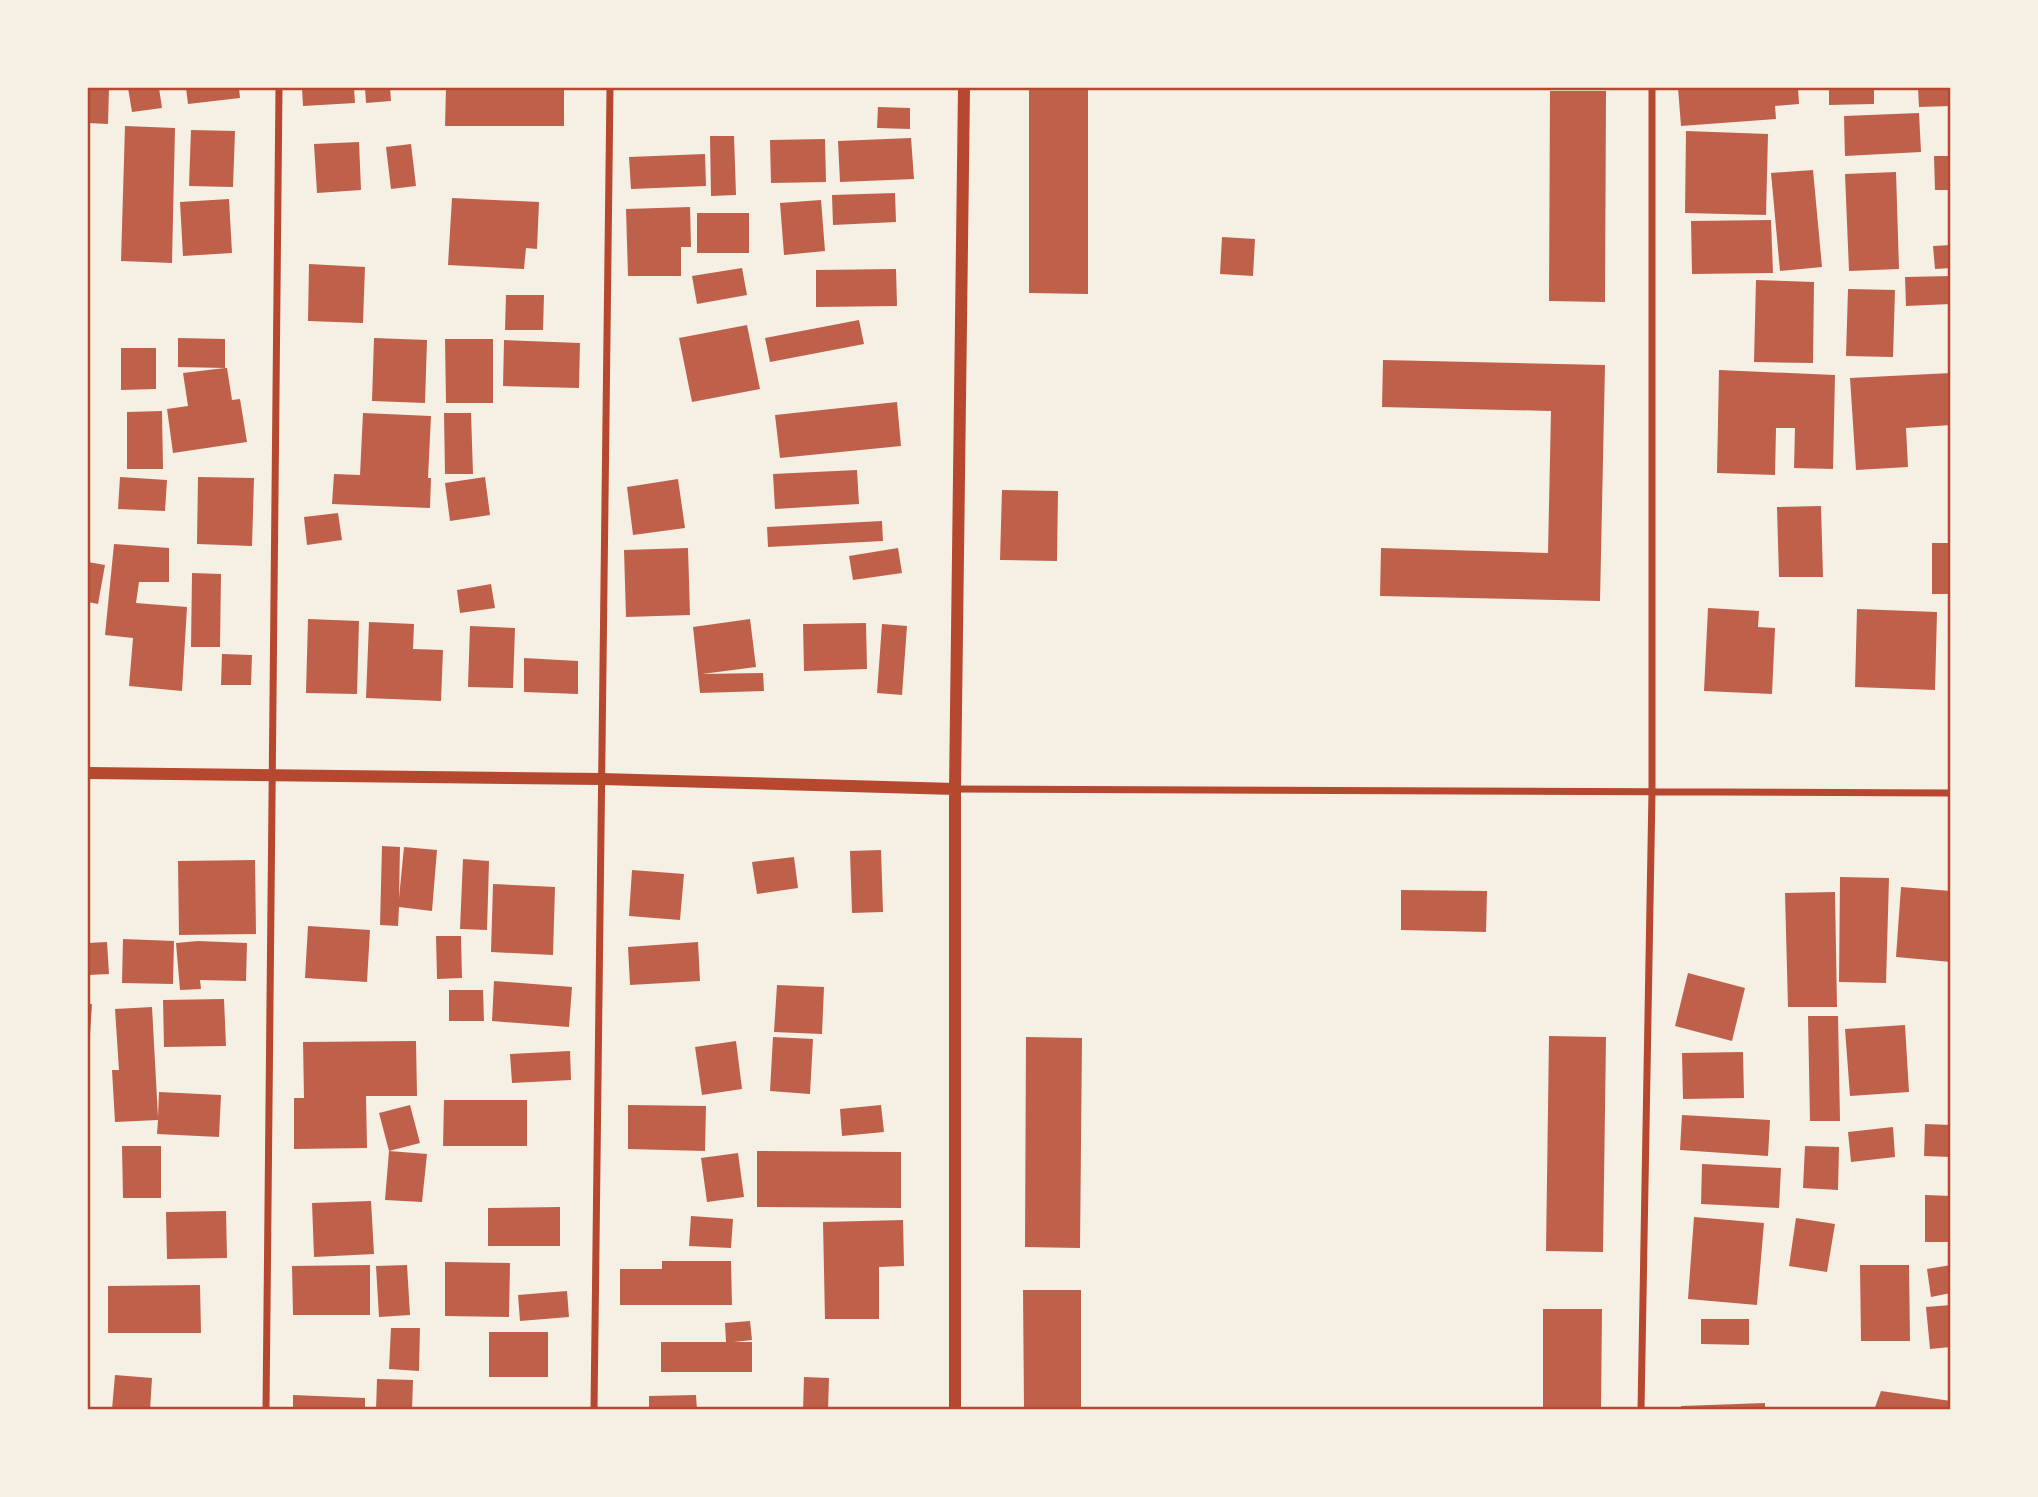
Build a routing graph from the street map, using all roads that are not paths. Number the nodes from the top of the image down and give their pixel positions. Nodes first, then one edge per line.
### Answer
1 (279, 88) edge
2 (610, 88) edge
3 (964, 88) edge
4 (1652, 88) edge
5 (88, 773) edge
6 (271, 776) junction
7 (601, 779) junction
8 (955, 789) junction
9 (1652, 791) junction
10 (1951, 793) edge
11 (266, 1409) edge
12 (594, 1409) edge
13 (955, 1409) edge
14 (1641, 1409) edge

1 - 6 street
2 - 7 street
3 - 8 street
4 - 9 street
5 - 6 street
6 - 7 street
6 - 11 street
7 - 8 street
7 - 12 street
8 - 9 street
8 - 13 street
9 - 10 street
9 - 14 street

